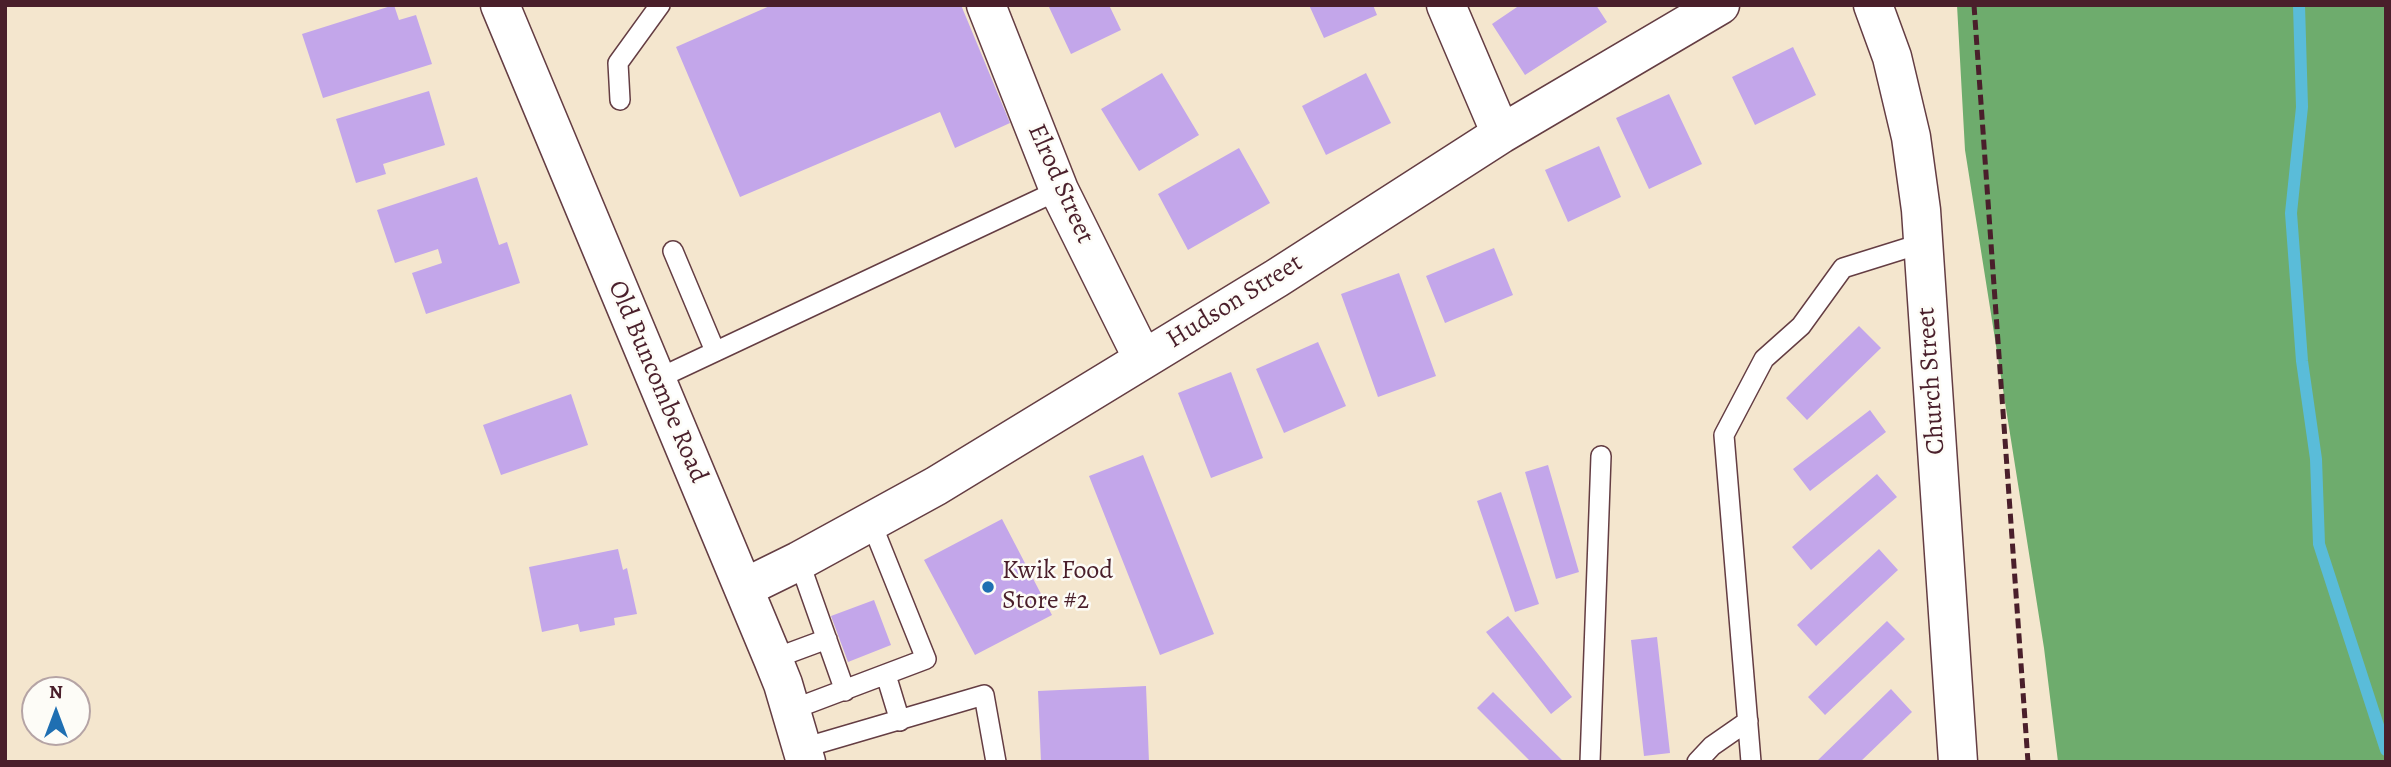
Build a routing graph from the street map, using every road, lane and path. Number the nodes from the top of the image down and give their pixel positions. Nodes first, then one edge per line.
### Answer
1 (500, 5) edge
2 (660, 5) edge
3 (986, 5) edge
4 (1446, 5) edge
5 (1720, 5) edge
6 (1873, 5) edge
7 (620, 100) dead end
8 (1501, 134) junction
9 (1059, 190) junction
10 (1923, 243) junction
11 (673, 251) dead end
12 (715, 351) junction
13 (1143, 359) junction
14 (655, 380) junction
15 (1601, 456) dead end
16 (871, 522) junction
17 (799, 561) junction
18 (744, 588) junction
19 (827, 639) junction
20 (773, 659) junction
21 (886, 675) junction
22 (845, 691) junction
23 (791, 710) junction
24 (900, 721) junction
25 (1748, 721) junction
26 (805, 755) edge
27 (996, 762) edge
28 (1590, 762) edge
29 (1698, 762) edge
30 (1751, 762) edge
31 (1958, 762) edge

1 - 14 street, Old Buncombe Road
2 - 7 lane
3 - 9 street, Elrod Street
4 - 8 street
5 - 8 street, Hudson Street
6 - 10 street, Church Street
8 - 13 street, Hudson Street
9 - 12 lane
9 - 13 street, Elrod Street
10 - 25 lane
10 - 31 street, Church Street
11 - 12 lane
12 - 14 lane
13 - 16 street, Hudson Street
14 - 18 street, Old Buncombe Road
15 - 28 lane
16 - 17 street, Hudson Street
16 - 21 lane
17 - 18 street, Hudson Street
17 - 19 lane
18 - 20 street, Old Buncombe Road
19 - 20 lane
19 - 22 lane
20 - 23 street, Old Buncombe Road
21 - 22 lane
21 - 24 lane
22 - 23 lane
23 - 26 street, Old Buncombe Road
24 - 26 lane
24 - 27 lane
25 - 29 lane
25 - 30 lane

